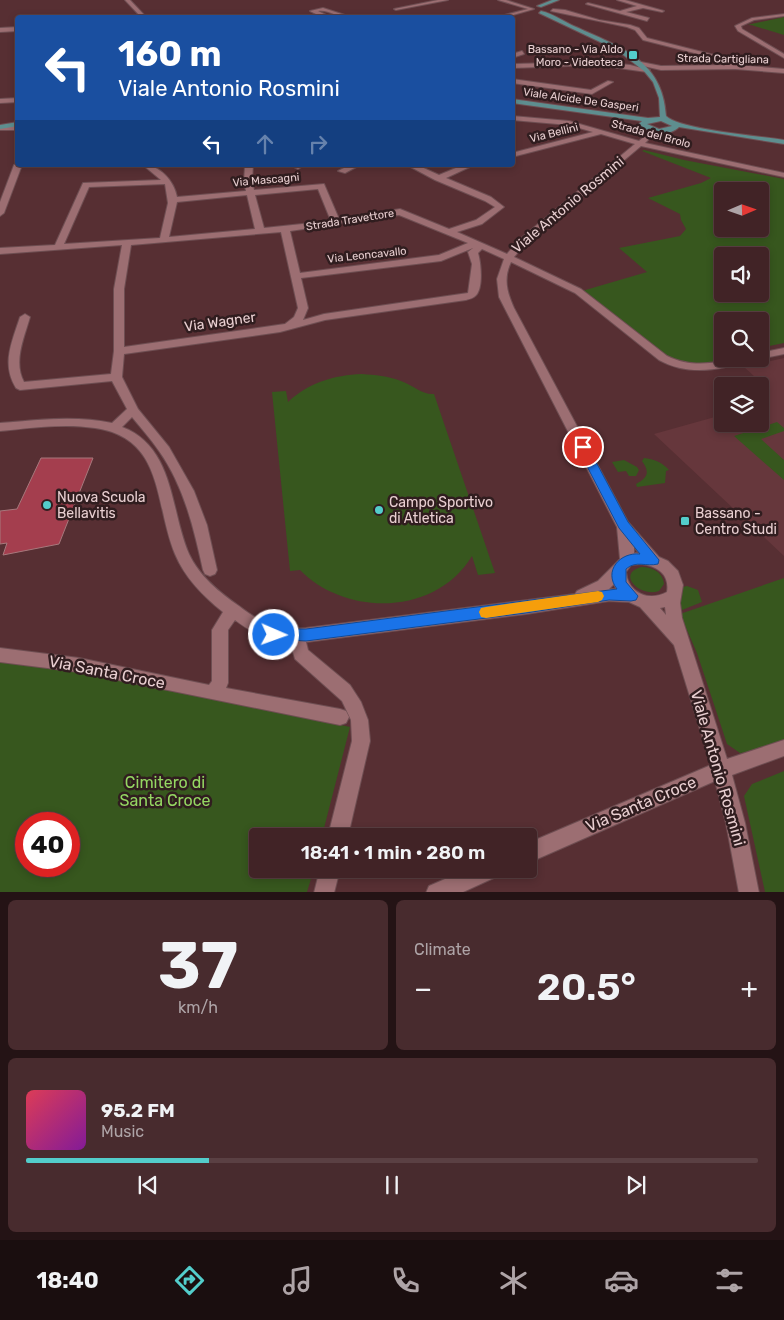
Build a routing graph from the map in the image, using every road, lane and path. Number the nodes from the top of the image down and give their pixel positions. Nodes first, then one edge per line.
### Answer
1 (128, 0) edge
2 (446, 0) edge
3 (500, 0) edge
4 (619, 0) edge
5 (678, 0) edge
6 (690, 3) dead end
7 (588, 4) dead end
8 (553, 6) edge
9 (643, 6) junction
10 (523, 8) junction
11 (396, 9) dead end
12 (536, 9) junction
13 (662, 11) dead end
14 (619, 12) junction
15 (142, 15) edge
16 (322, 15) edge
17 (340, 15) edge
18 (503, 15) edge
19 (784, 15) edge
20 (554, 17) junction
21 (647, 19) dead end
22 (595, 20) junction
23 (15, 29) edge
24 (0, 30) edge
25 (522, 53) dead end
26 (515, 55) edge
27 (784, 56) edge
28 (632, 57) junction
29 (640, 64) junction
30 (620, 65) junction
31 (515, 66) edge
32 (735, 67) junction
33 (661, 68) junction
34 (648, 71) junction
35 (784, 71) edge
36 (515, 81) edge
37 (610, 82) dead end
38 (15, 100) edge
39 (0, 101) edge
40 (515, 103) edge
41 (515, 103) edge
42 (664, 107) junction
43 (515, 118) edge
44 (649, 121) junction
45 (15, 123) edge
46 (671, 125) junction
47 (0, 126) edge
48 (15, 128) edge
49 (662, 131) joint
50 (711, 131) junction
51 (602, 132) junction
52 (784, 142) edge
53 (641, 144) junction
54 (784, 146) edge
55 (515, 153) edge
56 (17, 167) edge
57 (149, 167) edge
58 (249, 167) edge
59 (351, 167) edge
60 (415, 167) edge
61 (464, 167) edge
62 (342, 171) dead end
63 (784, 175) edge
64 (438, 178) junction
65 (168, 182) junction
66 (250, 192) junction
67 (173, 200) junction
68 (0, 213) edge
69 (336, 222) junction
70 (285, 229) junction
71 (260, 231) junction
72 (449, 232) junction
73 (164, 240) junction
74 (127, 243) junction
75 (477, 245) junction
76 (58, 248) junction
77 (0, 251) edge
78 (508, 257) junction
79 (441, 258) junction
80 (476, 260) junction
81 (297, 281) junction
82 (303, 308) junction
83 (25, 317) dead end
84 (324, 317) junction
85 (288, 327) junction
86 (119, 351) junction
87 (784, 351) edge
88 (769, 354) edge
89 (714, 366) edge
90 (116, 377) junction
91 (133, 410) junction
92 (0, 427) edge
93 (114, 428) junction
94 (185, 487) junction
95 (166, 498) junction
96 (623, 525) junction
97 (653, 560) junction
98 (623, 565) junction
99 (210, 570) dead end
100 (631, 596) junction
101 (673, 596) junction
102 (574, 600) junction
103 (646, 603) junction
104 (233, 611) junction
105 (296, 636) junction
106 (682, 645) junction
107 (0, 655) edge
108 (214, 693) junction
109 (340, 717) dead end
110 (784, 748) edge
111 (721, 770) junction
112 (340, 828) edge
113 (537, 849) edge
114 (328, 878) edge
115 (469, 878) edge
116 (324, 892) edge
117 (436, 892) edge
118 (749, 892) edge

1 - 15 street
2 - 11 street
3 - 10 street
4 - 9 street
5 - 6 street
7 - 14 street
8 - 12 main road
8 - 12 main road
8 - 20 main road
8 - 22 street
9 - 13 street
9 - 14 street
10 - 12 street
10 - 18 street
12 - 20 main road
14 - 21 street
14 - 22 street
16 - 17 street
19 - 27 street
20 - 28 main road
22 - 32 street
23 - 24 street
25 - 26 street
28 - 29 main road
28 - 30 street
29 - 33 street, Strada Cartigliana
29 - 34 main road
30 - 31 street, Strada Cartigliana
30 - 34 street, Strada Cartigliana
32 - 33 street, Strada Cartigliana
32 - 35 street, Strada Cartigliana
33 - 34 street, Strada Cartigliana
34 - 42 main road
36 - 37 street
38 - 39 street
40 - 44 main road, Viale Alcide De Gasperi
41 - 44 main road, Viale Alcide De Gasperi
42 - 44 main road
42 - 44 main road
42 - 46 main road
42 - 50 main road
43 - 51 street, Strada del Brolo
44 - 46 main road, Viale Alcide De Gasperi
44 - 49 street, Viale Antonio Rosmini
44 - 53 street, Viale Antonio Rosmini
45 - 47 main road
46 - 49 main road, Viale Alcide De Gasperi
46 - 50 main road, Viale Alcide De Gasperi
46 - 54 main road, Viale Alcide De Gasperi
47 - 48 street
50 - 52 main road, Viale Alcide De Gasperi
51 - 53 street, Strada del Brolo
51 - 55 street, Via Bellini
53 - 63 street, Strada del Brolo
53 - 78 street, Viale Antonio Rosmini
56 - 68 street
57 - 65 street
58 - 66 street
59 - 62 street
60 - 64 street
61 - 64 street
64 - 72 street
65 - 67 street
65 - 76 street
66 - 67 street, Via Mascagni
66 - 69 street, Via Mascagni
66 - 71 street
67 - 73 street
69 - 70 street, Strada Travettore
69 - 72 street, Strada Travettore
70 - 71 street, Strada Travettore
70 - 81 street
71 - 73 street, Strada Travettore
72 - 75 street, Strada Travettore
73 - 74 street, Strada Travettore
74 - 76 street, Strada Travettore
74 - 86 street
75 - 78 street, Strada Travettore
75 - 79 street, Via Leoncavallo
75 - 80 street, Via Wagner
76 - 77 street, Strada Travettore
78 - 89 street, Strada Travettore
78 - 96 street, Viale Antonio Rosmini
79 - 80 street, Via Leoncavallo
79 - 81 street, Via Leoncavallo
80 - 84 street, Via Wagner
81 - 82 street
82 - 84 street
82 - 85 street
83 - 90 street
84 - 85 street, Via Wagner
85 - 86 street, Via Wagner
86 - 90 street
87 - 88 street
90 - 91 street
91 - 93 street
91 - 94 street
92 - 93 street
93 - 95 street
94 - 95 street
94 - 99 street
95 - 104 street
96 - 97 street, Viale Antonio Rosmini
96 - 98 street, Viale Antonio Rosmini
97 - 98 street
97 - 101 street, Viale Antonio Rosmini
98 - 100 street, Viale Antonio Rosmini
98 - 102 street
100 - 102 street
100 - 103 street, Viale Antonio Rosmini
101 - 103 street
101 - 106 street, Viale Antonio Rosmini
102 - 105 street
103 - 106 street, Viale Antonio Rosmini
104 - 105 street
104 - 108 street
105 - 112 street
106 - 111 street, Viale Antonio Rosmini
107 - 108 street, Via Santa Croce
108 - 109 street, Via Santa Croce
110 - 111 street, Via Santa Croce
111 - 113 street, Via Santa Croce
111 - 118 street, Viale Antonio Rosmini
114 - 116 street
115 - 117 street

